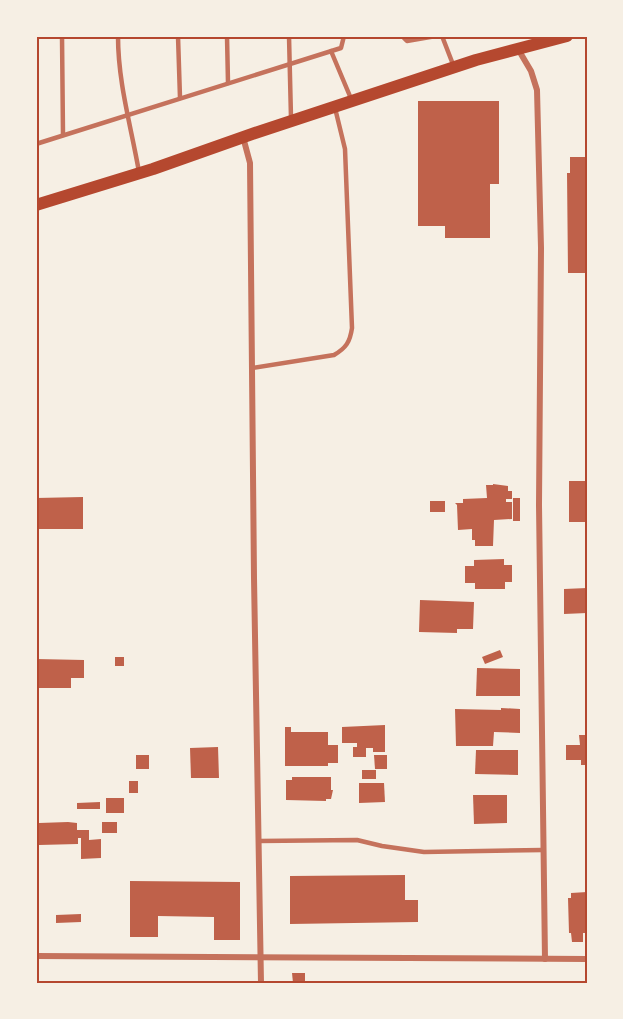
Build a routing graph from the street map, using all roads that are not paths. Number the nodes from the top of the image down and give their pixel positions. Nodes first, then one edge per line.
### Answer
1 (62, 36) edge
2 (117, 36) edge
3 (178, 36) edge
4 (227, 36) edge
5 (289, 36) edge
6 (344, 36) edge
7 (402, 36) edge
8 (436, 36) edge
9 (442, 36) edge
10 (567, 36) edge
11 (517, 48) junction
12 (331, 51) junction
13 (290, 63) junction
14 (454, 67) junction
15 (228, 83) junction
16 (180, 98) junction
17 (352, 102) junction
18 (335, 107) junction
19 (128, 114) junction
20 (291, 121) junction
21 (63, 135) junction
22 (243, 137) junction
23 (36, 144) edge
24 (140, 174) junction
25 (36, 205) edge
26 (252, 368) junction
27 (259, 841) junction
28 (543, 850) junction
29 (36, 956) edge
30 (261, 957) junction
31 (545, 958) junction
32 (587, 958) edge
33 (261, 983) edge

1 - 21 lane
2 - 19 lane
3 - 16 lane
4 - 15 lane
5 - 13 lane
6 - 12 lane
7 - 8 lane
9 - 14 lane
10 - 11 main road
11 - 14 main road
11 - 28 street
12 - 13 lane
12 - 17 lane
13 - 15 lane
13 - 20 lane
14 - 17 main road
15 - 16 lane
16 - 19 lane
17 - 18 main road
18 - 20 main road
18 - 26 lane
19 - 21 lane
19 - 24 lane
20 - 22 main road
21 - 23 lane
22 - 24 main road
22 - 26 street
24 - 25 main road
26 - 27 street
27 - 28 lane
27 - 30 street
28 - 31 street
29 - 30 street
30 - 31 street
30 - 33 street
31 - 32 street

